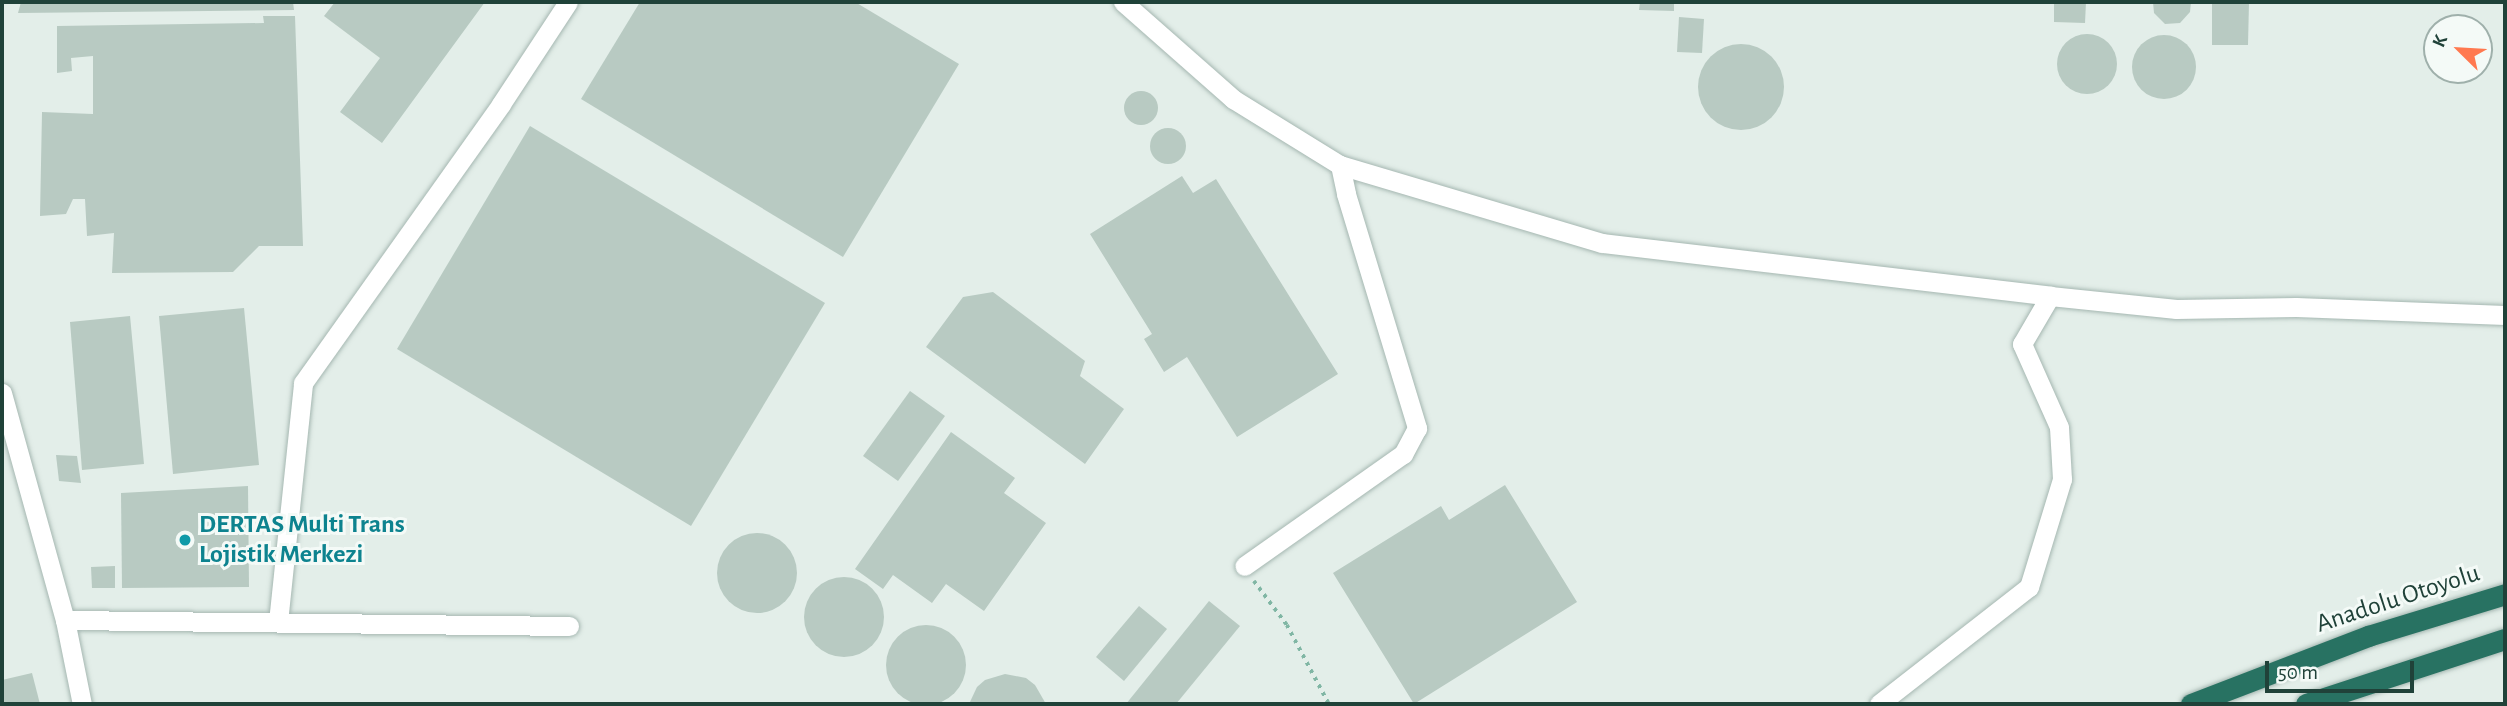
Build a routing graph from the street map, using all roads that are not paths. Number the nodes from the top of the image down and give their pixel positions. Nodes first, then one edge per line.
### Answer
1 (568, 2) edge
2 (1123, 2) edge
3 (1340, 165) junction
4 (2050, 296) junction
5 (2505, 315) edge
6 (2, 393) edge
7 (1244, 566) road end
8 (2505, 594) edge
9 (65, 620) junction
10 (278, 622) junction
11 (569, 626) dead end
12 (2505, 639) edge
13 (82, 704) edge
14 (1879, 704) edge
15 (2191, 704) edge
16 (2306, 704) edge

1 - 10 street
2 - 3 street
3 - 4 street
3 - 7 street
4 - 5 street
4 - 14 street
6 - 9 street
8 - 15 highway, Anadolu Otoyolu
9 - 10 street
9 - 13 street
10 - 11 street
12 - 16 highway

